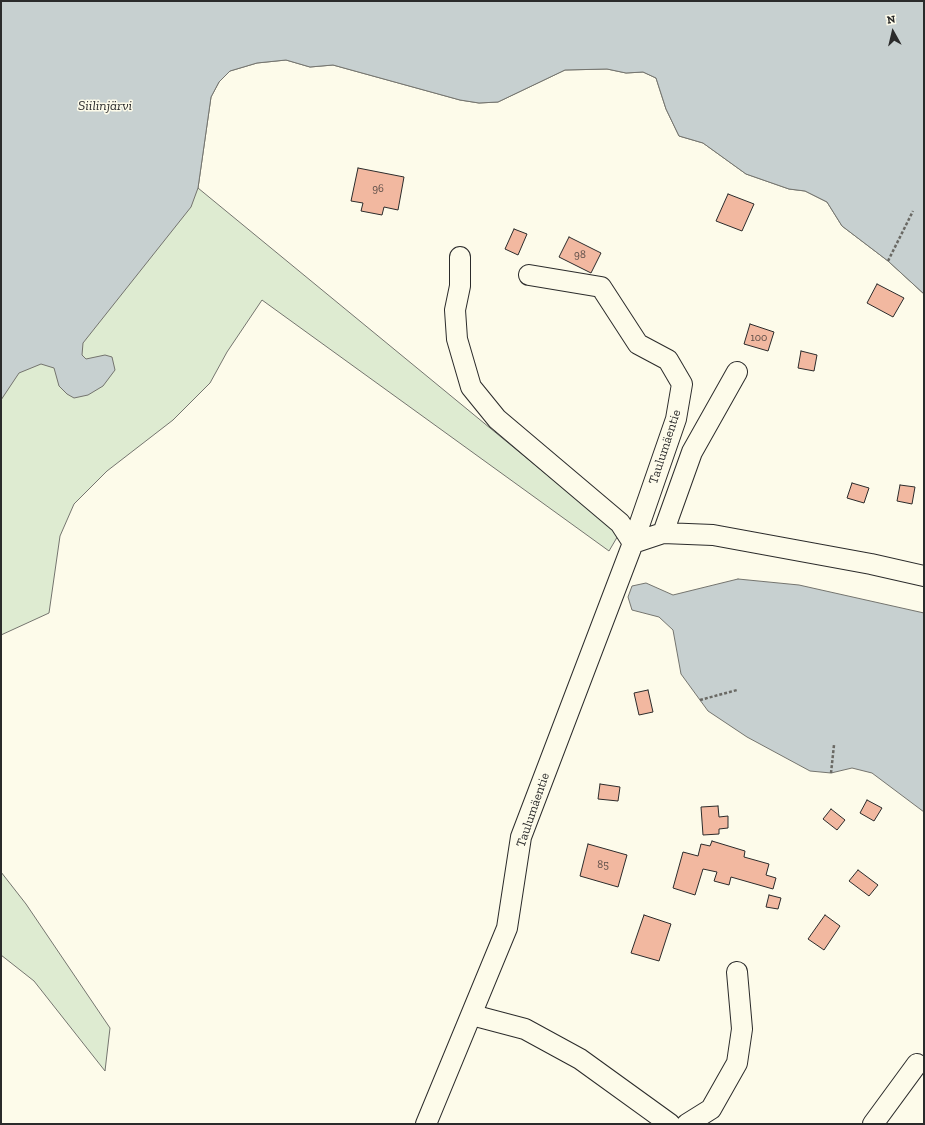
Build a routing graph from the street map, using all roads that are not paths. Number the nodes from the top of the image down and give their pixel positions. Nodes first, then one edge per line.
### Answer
1 (460, 257) dead end
2 (529, 275) dead end
3 (737, 372) dead end
4 (663, 533) junction
5 (633, 543) junction
6 (924, 576) edge
7 (737, 972) dead end
8 (472, 1015) junction
9 (917, 1064) dead end
10 (426, 1124) edge
11 (670, 1124) edge
12 (687, 1124) edge
13 (873, 1124) edge

1 - 5 street
2 - 5 street, Taulumäentie
3 - 4 street
4 - 5 street
4 - 6 street
5 - 8 street, Taulumäentie
7 - 12 street
8 - 10 street, Taulumäentie
8 - 11 street
9 - 13 street

